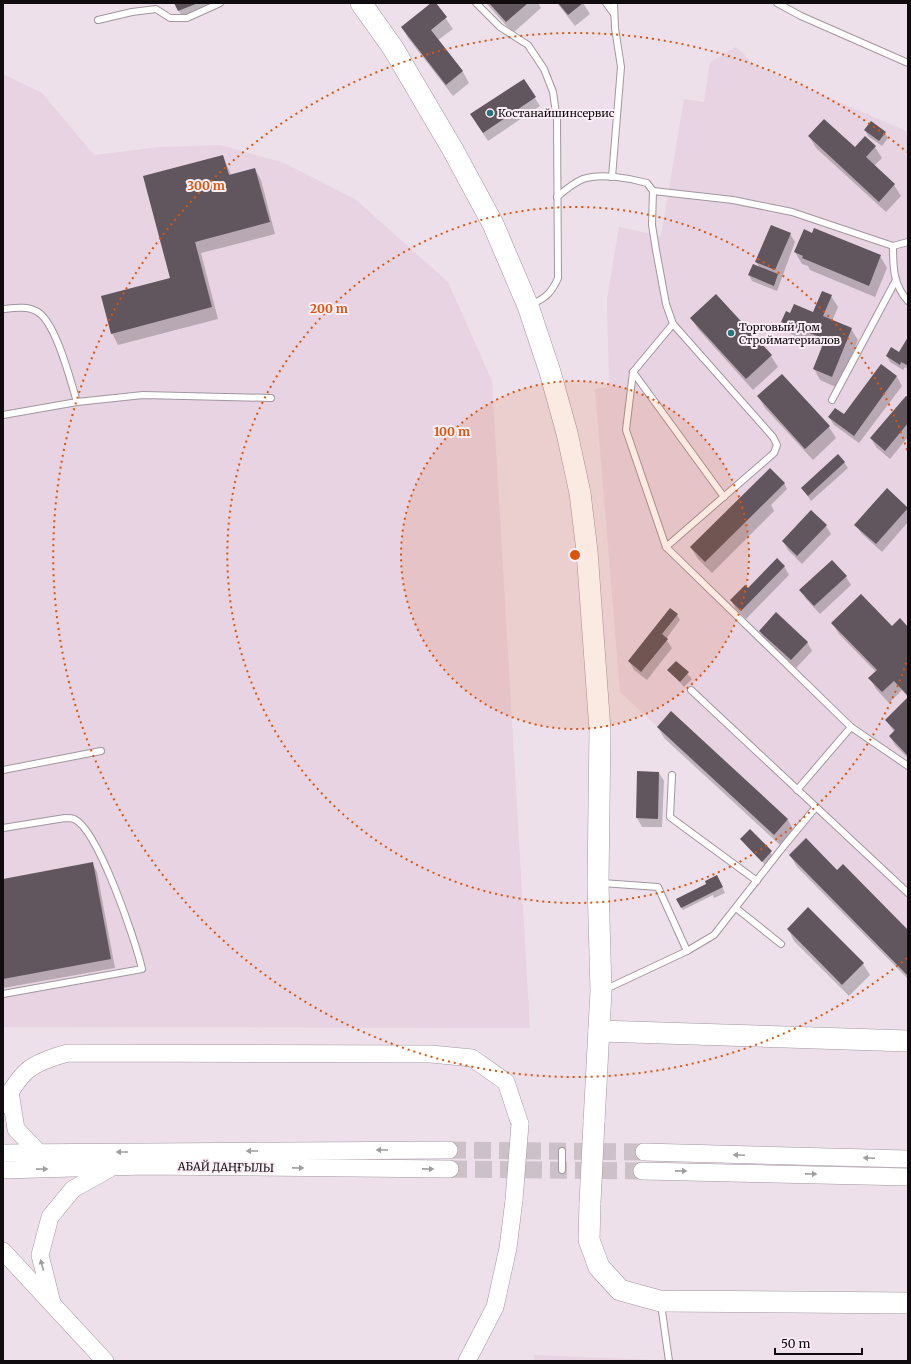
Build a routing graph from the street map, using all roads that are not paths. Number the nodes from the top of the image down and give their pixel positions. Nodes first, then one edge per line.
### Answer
1 (220, 3) edge
2 (361, 3) edge
3 (476, 3) edge
4 (606, 3) edge
5 (614, 3) edge
6 (777, 3) edge
7 (614, 14) junction
8 (98, 20) dead end
9 (908, 63) edge
10 (612, 177) junction
11 (653, 191) junction
12 (557, 197) junction
13 (908, 242) edge
14 (893, 246) junction
15 (896, 280) junction
16 (908, 300) edge
17 (528, 306) junction
18 (3, 308) edge
19 (673, 324) junction
20 (633, 372) junction
21 (271, 398) dead end
22 (832, 400) dead end
23 (77, 402) junction
24 (3, 415) edge
25 (724, 497) junction
26 (666, 547) junction
27 (691, 690) dead end
28 (851, 727) junction
29 (101, 751) dead end
30 (908, 766) edge
31 (3, 770) edge
32 (672, 775) dead end
33 (797, 790) junction
34 (816, 807) junction
35 (3, 828) edge
36 (757, 881) junction
37 (598, 883) junction
38 (908, 893) edge
39 (736, 908) junction
40 (781, 944) dead end
41 (687, 951) junction
42 (601, 991) junction
43 (3, 994) edge
44 (599, 1031) junction
45 (908, 1041) edge
46 (6, 1099) edge
47 (449, 1150) tunnel mouth
48 (562, 1151) dead end
49 (644, 1152) tunnel mouth
50 (3, 1153) edge
51 (38, 1153) junction
52 (908, 1159) edge
53 (110, 1168) junction
54 (450, 1169) tunnel mouth
55 (3, 1170) edge
56 (562, 1170) dead end
57 (642, 1170) tunnel mouth
58 (908, 1177) edge
59 (3, 1251) edge
60 (660, 1301) junction
61 (52, 1303) junction
62 (908, 1303) edge
63 (105, 1361) edge
64 (466, 1361) edge
65 (669, 1361) edge

1 - 8 lane
2 - 17 highway
3 - 12 lane
4 - 7 lane
5 - 7 lane
6 - 9 lane
7 - 10 lane
10 - 11 lane
10 - 12 lane
11 - 14 lane
11 - 19 lane
12 - 17 lane
13 - 14 lane
14 - 15 lane
15 - 16 lane
15 - 22 lane
17 - 37 highway
18 - 23 lane
19 - 20 lane
19 - 25 lane
20 - 25 lane
20 - 26 lane
21 - 23 lane
23 - 24 lane
25 - 26 lane
26 - 28 lane
27 - 33 lane
28 - 30 lane
28 - 33 lane
29 - 31 lane
32 - 36 lane
33 - 34 lane
34 - 36 lane
34 - 38 lane
35 - 43 lane
36 - 39 lane
37 - 41 lane
37 - 42 highway
39 - 40 lane
39 - 41 lane
41 - 42 lane
42 - 44 highway
44 - 45 highway
44 - 60 highway, bridge
46 - 51 main road
46 - 64 main road, bridge
47 -> 51 main road, АБАЙ ДАҢҒЫЛЫ
48 - 56 lane
52 -> 49 main road
50 - 51 main road, АБАЙ ДАҢҒЫЛЫ
53 -> 54 main road, АБАЙ ДАҢҒЫЛЫ
55 -> 53 main road, АБАЙ ДАҢҒЫЛЫ
61 -> 53 main road
57 -> 58 main road
59 - 61 main road
60 - 62 highway
60 - 65 lane
61 - 63 main road

